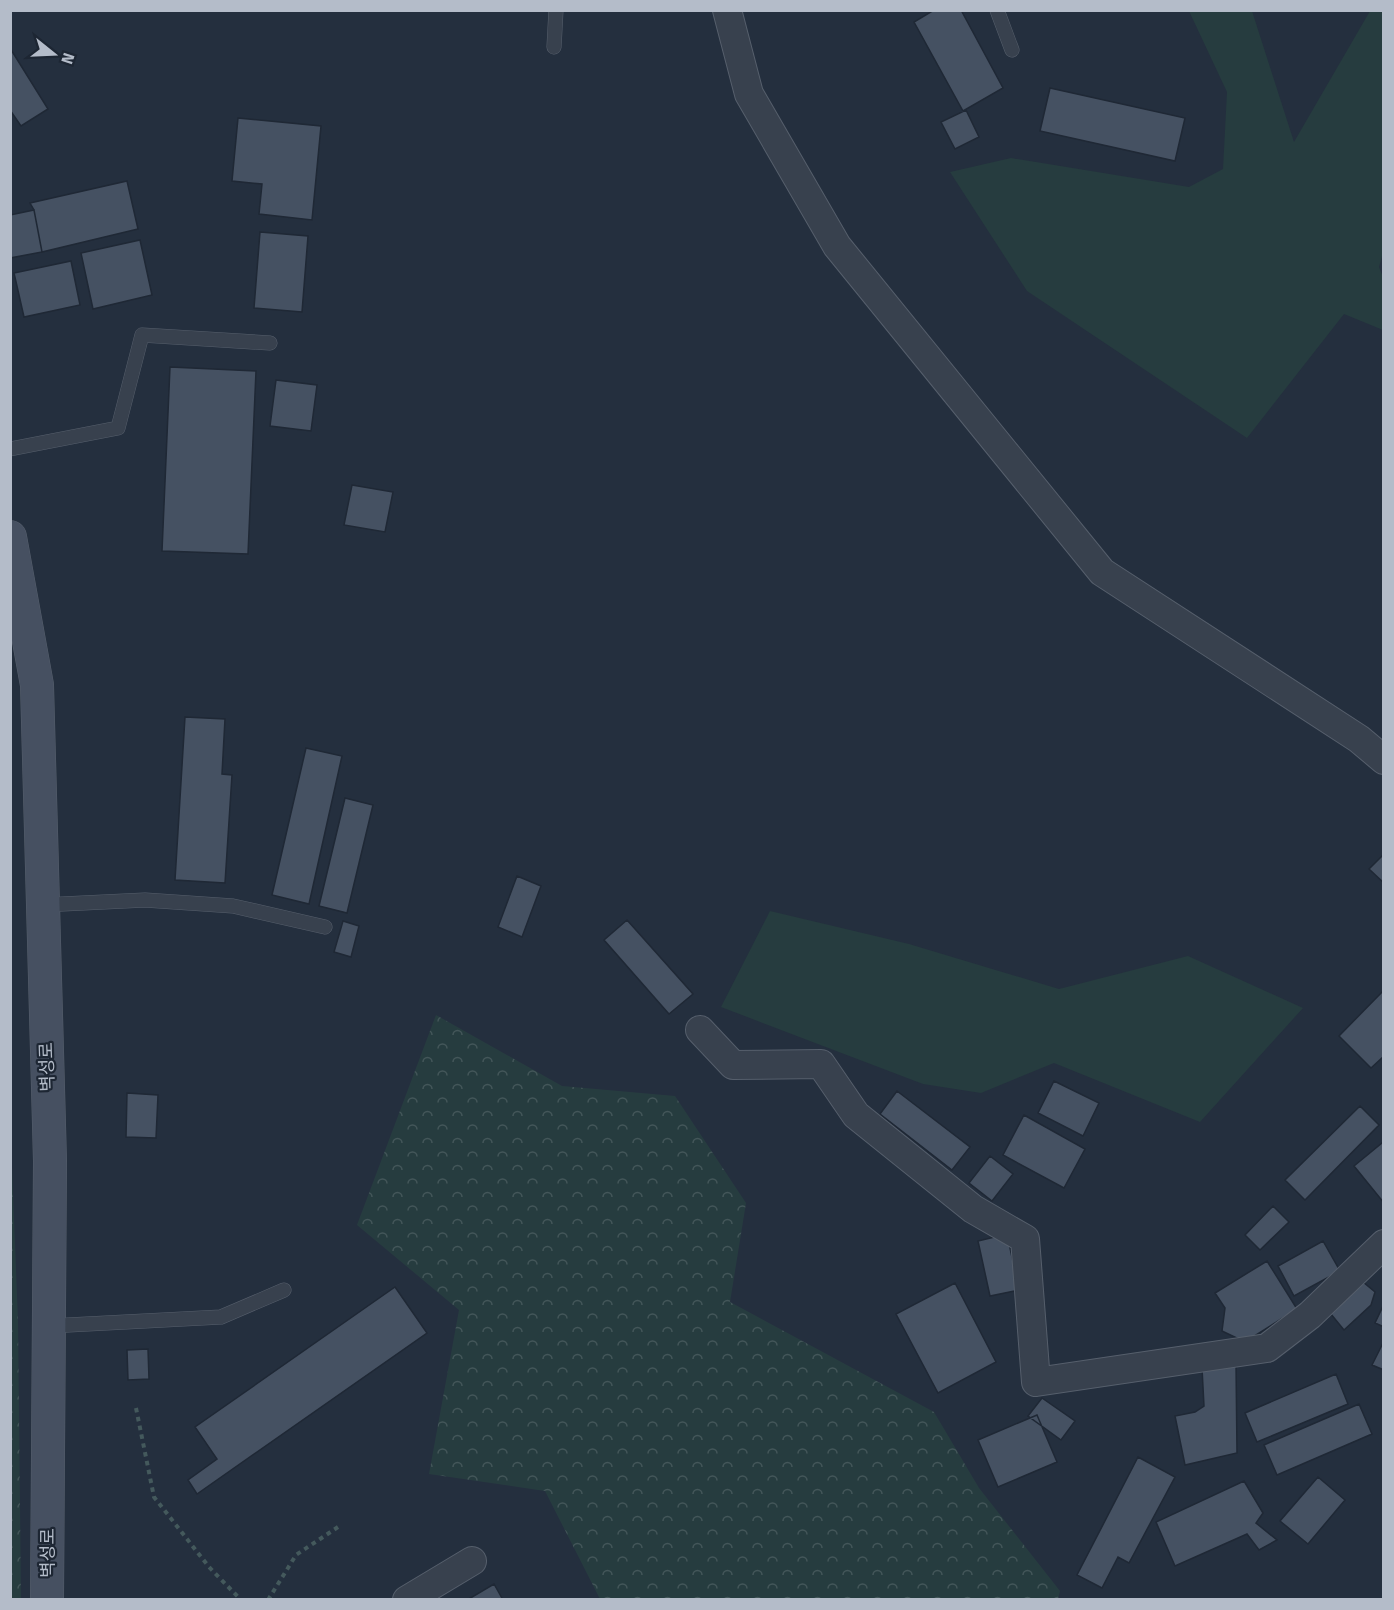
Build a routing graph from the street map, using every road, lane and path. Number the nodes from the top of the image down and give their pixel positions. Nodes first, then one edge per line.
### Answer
1 (556, 10) edge
2 (727, 10) edge
3 (997, 10) edge
4 (554, 47) dead end
5 (1012, 50) dead end
6 (270, 343) dead end
7 (10, 449) edge
8 (10, 537) edge
9 (1383, 760) edge
10 (42, 905) junction
11 (325, 927) dead end
12 (700, 1030) dead end
13 (1383, 1244) edge
14 (284, 1290) dead end
15 (49, 1326) junction
16 (136, 1408) dead end
17 (338, 1527) dead end
18 (472, 1561) dead end
19 (47, 1599) edge
20 (241, 1599) edge
21 (268, 1599) edge
22 (407, 1599) edge

1 - 4 lane
2 - 9 street
3 - 5 lane
6 - 7 lane
8 - 10 main road, 벽성로
10 - 11 lane
10 - 15 main road, 벽성로
12 - 13 street
14 - 15 lane
15 - 19 main road, 벽성로
16 - 20 path
17 - 21 path
18 - 22 street

